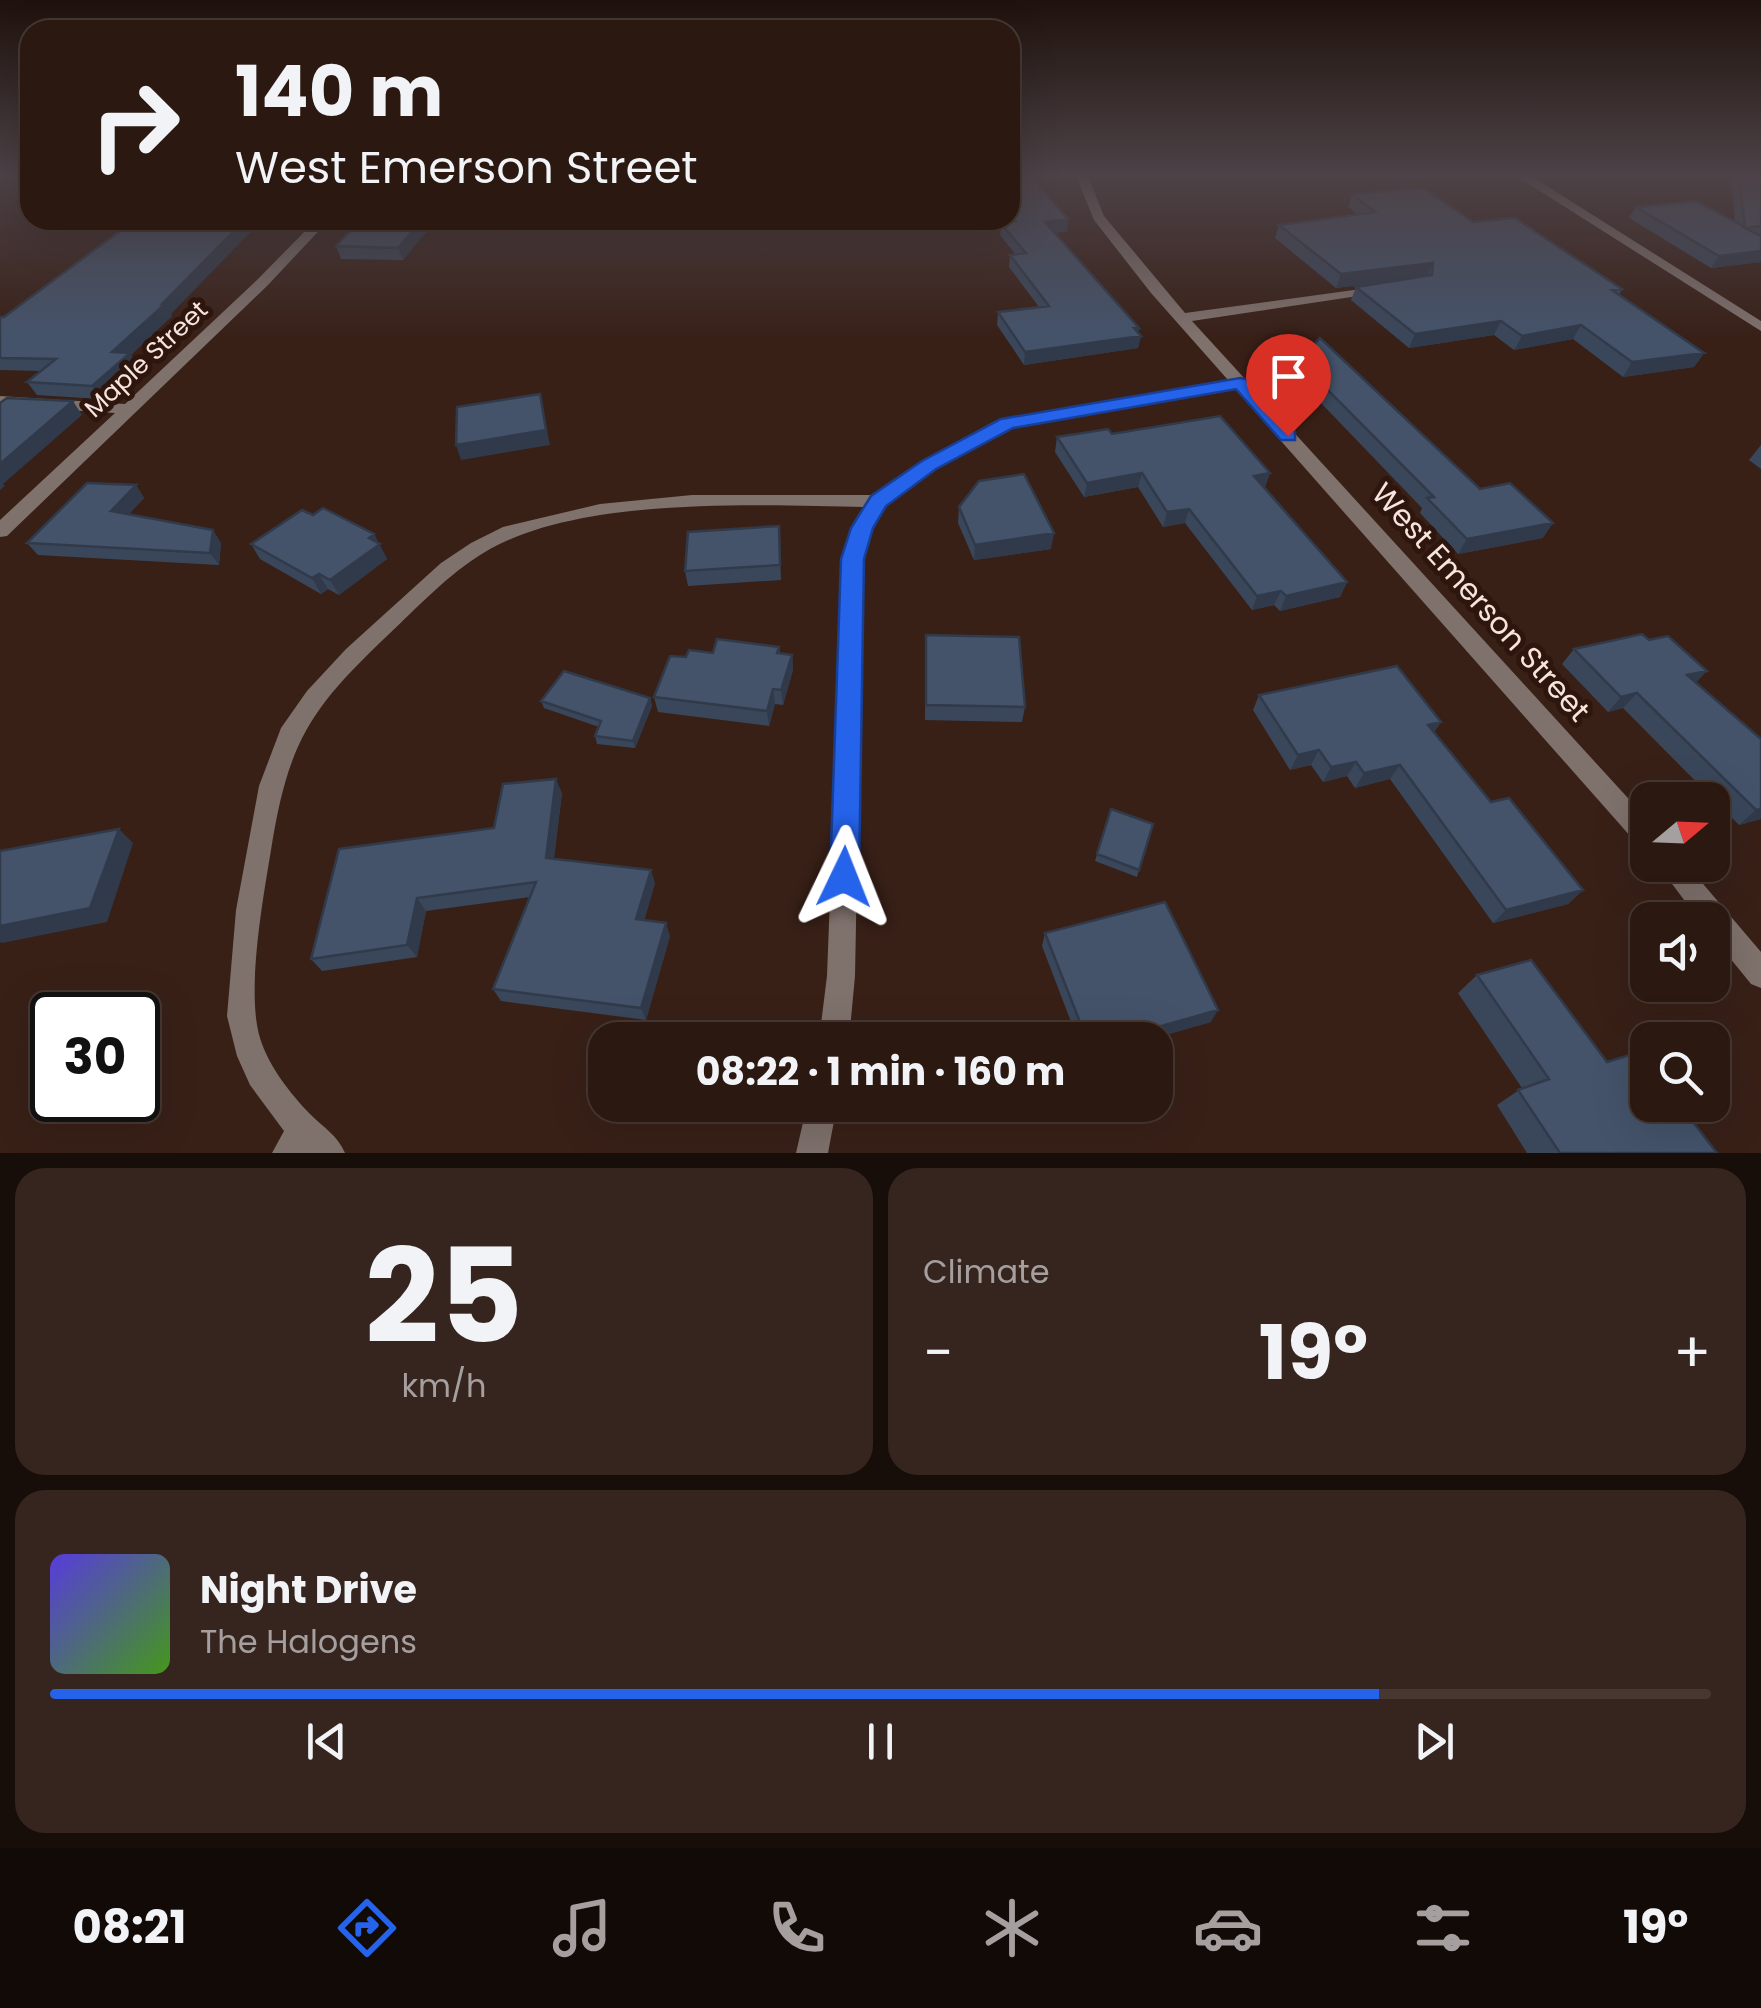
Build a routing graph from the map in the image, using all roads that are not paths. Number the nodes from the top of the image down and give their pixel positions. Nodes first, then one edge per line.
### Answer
1 (313, 230) edge
2 (1109, 230) edge
3 (1607, 230) edge
4 (1402, 285) edge
5 (1182, 318) junction
6 (1761, 327) edge
7 (1240, 383) junction
8 (0, 401) edge
9 (128, 409) junction
10 (878, 501) junction
11 (0, 531) edge
12 (1630, 818) edge
13 (1685, 882) edge
14 (1761, 974) edge
15 (836, 1022) edge
16 (818, 1122) edge
17 (295, 1142) edge
18 (329, 1153) edge
19 (812, 1153) edge

1 - 9 street, Maple Street
2 - 5 street, West Emerson Street
3 - 6 street
4 - 5 street
5 - 7 street, West Emerson Street
7 - 10 street
7 - 12 street, West Emerson Street
8 - 9 street
9 - 11 street, Maple Street
10 - 15 street
10 - 17 street
13 - 14 street
16 - 19 street
17 - 18 street

